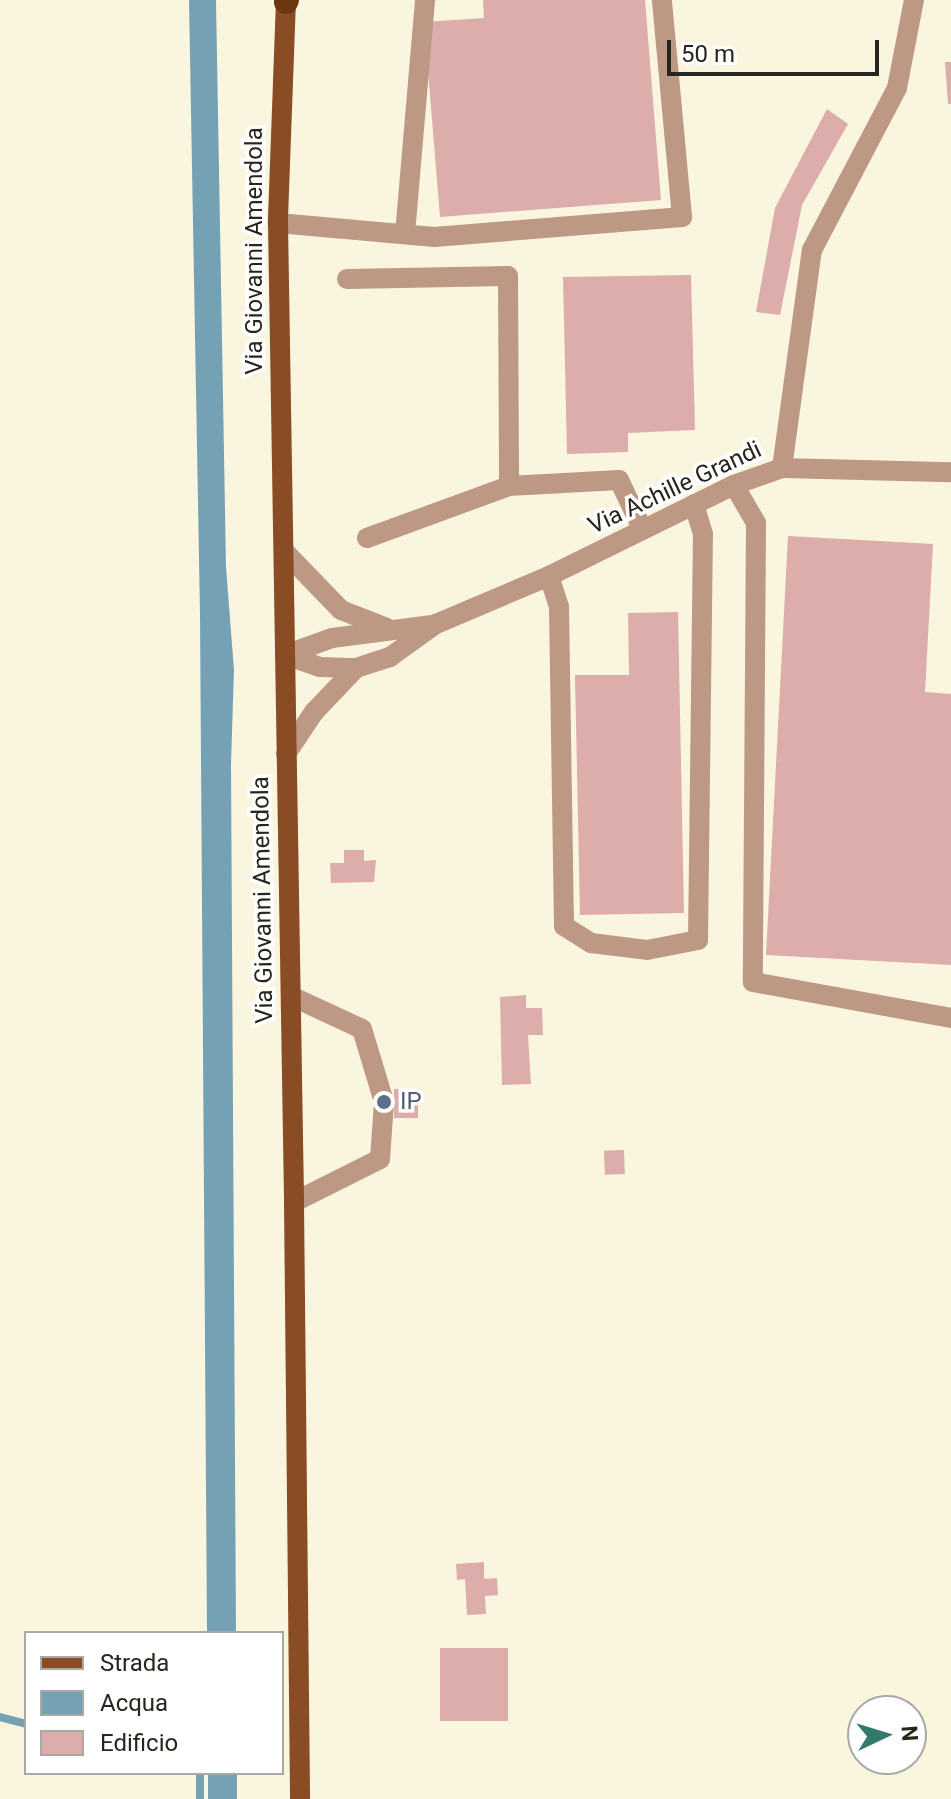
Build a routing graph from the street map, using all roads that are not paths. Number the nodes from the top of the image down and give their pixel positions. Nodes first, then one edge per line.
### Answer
1 (425, 0) edge
2 (662, 0) edge
3 (914, 0) edge
4 (286, 1) edge
5 (278, 223) junction
6 (405, 234) junction
7 (347, 279) dead end
8 (782, 468) junction
9 (951, 472) edge
10 (734, 485) junction
11 (509, 486) junction
12 (694, 504) junction
13 (643, 530) junction
14 (367, 538) dead end
15 (284, 551) junction
16 (549, 576) junction
17 (436, 624) junction
18 (391, 630) junction
19 (285, 655) junction
20 (356, 668) junction
21 (286, 754) junction
22 (291, 996) junction
23 (951, 1018) edge
24 (294, 1202) junction
25 (300, 1799) edge

1 - 6 street
2 - 6 street
3 - 8 street
4 - 5 main road, Via Giovanni Amendola
5 - 6 street
5 - 15 main road, Via Giovanni Amendola
7 - 11 street
8 - 9 street, Via Achille Grandi
8 - 10 street, Via Achille Grandi
10 - 12 street, Via Achille Grandi
10 - 23 street
11 - 13 street
11 - 14 street
12 - 13 street, Via Achille Grandi
12 - 16 street
13 - 16 street, Via Achille Grandi
15 - 18 street, Via Achille Grandi
15 - 19 main road, Via Giovanni Amendola
16 - 17 street, Via Achille Grandi
17 - 18 street, Via Achille Grandi
17 - 20 street, Via Achille Grandi
18 - 19 street, Via Achille Grandi
19 - 20 street, Via Achille Grandi
19 - 21 main road, Via Giovanni Amendola
20 - 21 street, Via Achille Grandi
21 - 22 main road, Via Giovanni Amendola
22 - 24 main road, Via Giovanni Amendola
22 - 24 street
24 - 25 main road, Via Giovanni Amendola

